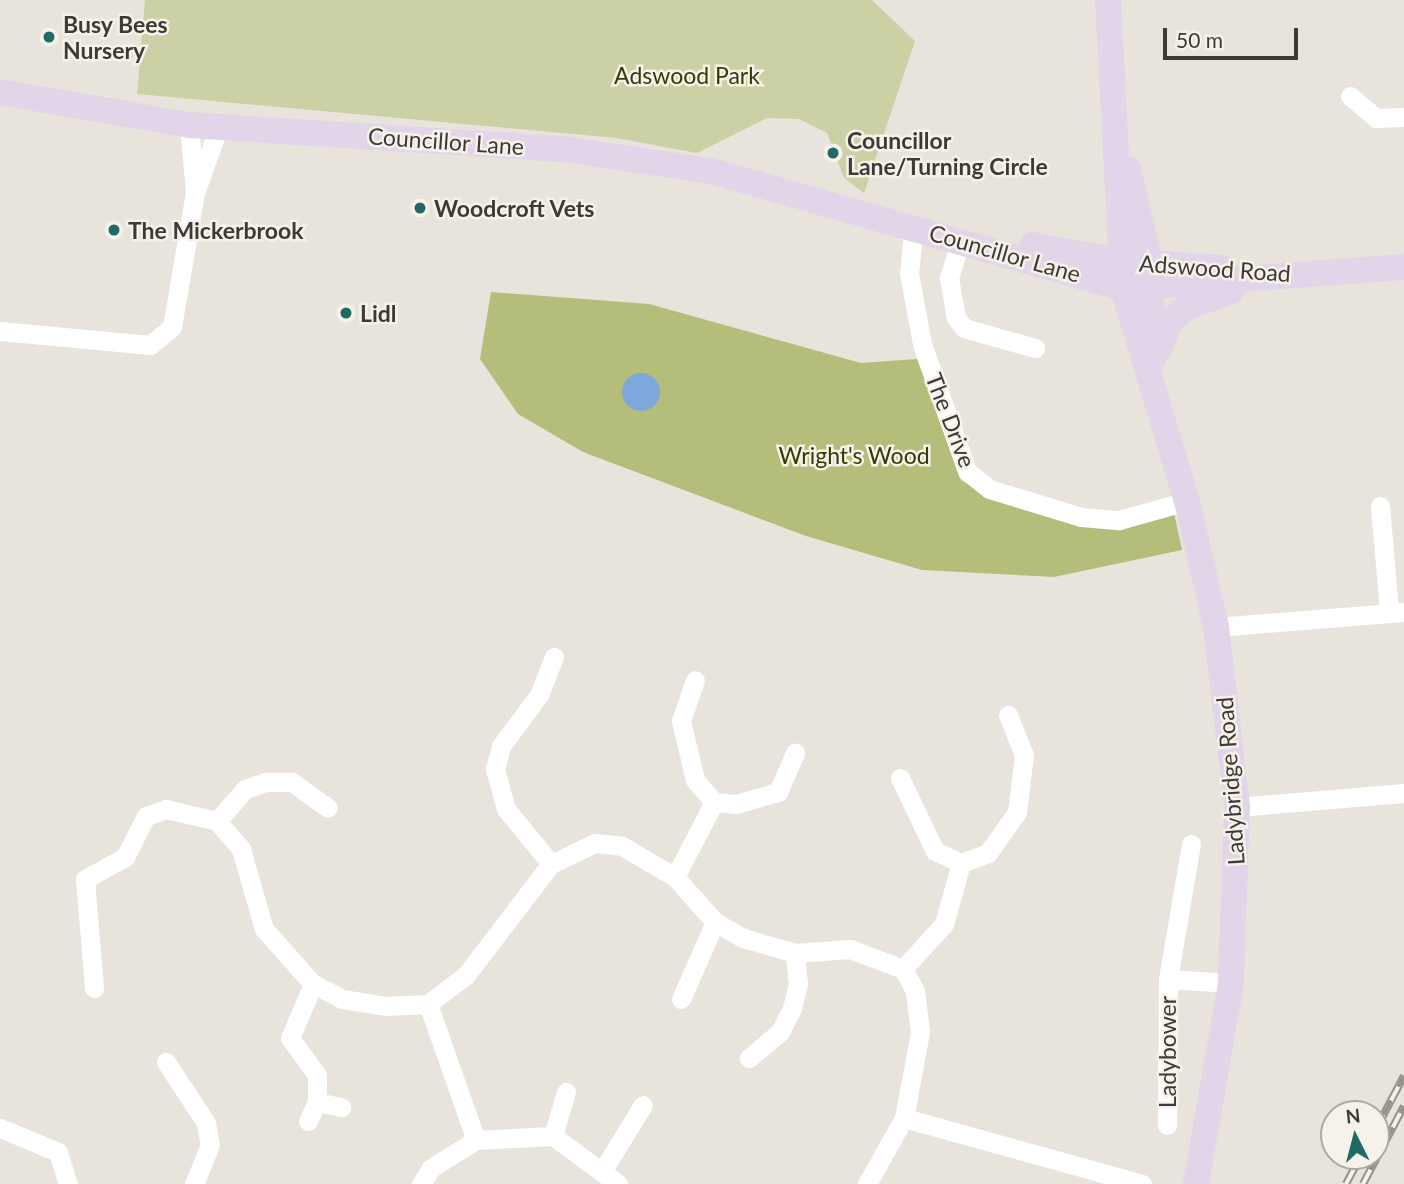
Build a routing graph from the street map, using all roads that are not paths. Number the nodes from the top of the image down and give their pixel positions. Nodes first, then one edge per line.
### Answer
1 (1108, 0) edge
2 (0, 92) edge
3 (1350, 96) dead end
4 (1404, 117) edge
5 (189, 125) junction
6 (219, 126) junction
7 (1118, 127) junction
8 (195, 193) junction
9 (888, 218) junction
10 (914, 226) junction
11 (961, 239) junction
12 (1118, 261) junction
13 (1404, 267) edge
14 (1152, 275) junction
15 (1311, 276) junction
16 (1122, 288) junction
17 (0, 331) edge
18 (1035, 348) dead end
19 (1152, 383) junction
20 (1187, 501) junction
21 (1380, 506) dead end
22 (1396, 612) edge
23 (1216, 627) junction
24 (554, 657) dead end
25 (695, 680) dead end
26 (1008, 715) dead end
27 (795, 753) dead end
28 (900, 778) dead end
29 (1404, 793) edge
30 (714, 802) junction
31 (1237, 807) junction
32 (328, 808) dead end
33 (217, 821) junction
34 (1191, 844) dead end
35 (961, 863) junction
36 (551, 864) junction
37 (675, 877) junction
38 (715, 922) junction
39 (795, 953) junction
40 (904, 969) junction
41 (1168, 979) junction
42 (1231, 983) junction
43 (313, 985) junction
44 (94, 988) dead end
45 (681, 999) dead end
46 (428, 1004) junction
47 (749, 1058) dead end
48 (166, 1062) dead end
49 (566, 1092) dead end
50 (317, 1102) junction
51 (643, 1105) dead end
52 (341, 1107) dead end
53 (904, 1118) junction
54 (308, 1121) dead end
55 (1167, 1125) dead end
56 (0, 1128) edge
57 (553, 1136) junction
58 (476, 1140) junction
59 (603, 1170) junction
60 (68, 1184) edge
61 (194, 1184) edge
62 (421, 1184) edge
63 (618, 1184) edge
64 (867, 1184) edge
65 (1142, 1184) edge
66 (1196, 1184) edge

1 - 7 street
2 - 5 street, Councillor Lane
3 - 4 street
5 - 6 street, Councillor Lane
5 - 8 street
6 - 8 street
6 - 9 street, Councillor Lane
7 - 12 street, Ladybridge Road
7 - 14 street, Ladybridge Road
8 - 17 street
9 - 10 street, Councillor Lane
9 - 12 street, Councillor Lane
10 - 11 street, Councillor Lane
10 - 20 street, The Drive
11 - 16 street, Councillor Lane
11 - 18 street
12 - 14 street, Adswood Road
12 - 16 street, Ladybridge Road
13 - 15 street, Adswood Road
14 - 15 street, Adswood Road
14 - 16 street, Adswood Road
14 - 19 street, Ladybridge Road
15 - 19 street, Adswood Road
16 - 19 street, Ladybridge Road
19 - 20 street, Ladybridge Road
20 - 23 street, Ladybridge Road
21 - 22 street
22 - 23 street
23 - 31 street, Ladybridge Road
24 - 36 street
25 - 30 street
26 - 35 street
27 - 30 street
28 - 35 street
29 - 31 street
30 - 37 street
31 - 42 street, Ladybridge Road
32 - 33 street
33 - 43 street
33 - 44 street
34 - 41 street, Ladybower
35 - 40 street
36 - 37 street
36 - 46 street
37 - 38 street
38 - 39 street
38 - 45 street
39 - 40 street
39 - 47 street
40 - 53 street
41 - 42 street, Ladybower
41 - 55 street, Ladybower
42 - 66 street, Ladybridge Road
43 - 46 street
43 - 50 street
46 - 58 street
48 - 61 street
49 - 57 street
50 - 52 street
50 - 54 street
51 - 59 street
53 - 64 street
53 - 65 street
56 - 60 street
57 - 58 street
57 - 59 street
58 - 62 street
59 - 63 street

